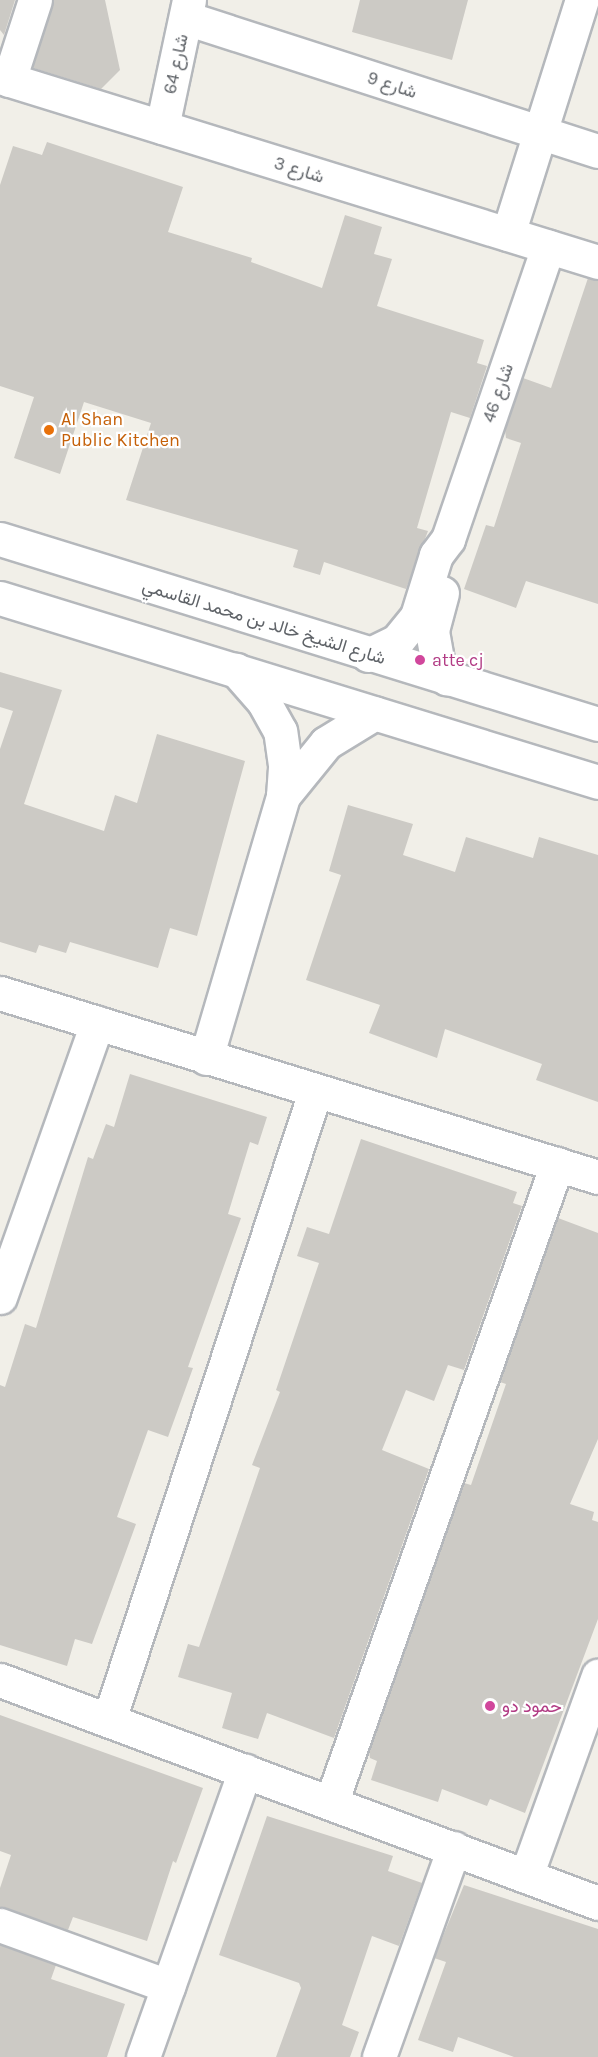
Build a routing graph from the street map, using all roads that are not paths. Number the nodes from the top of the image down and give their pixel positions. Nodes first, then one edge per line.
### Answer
1 (35, 0) edge
2 (582, 0) edge
3 (188, 9) edge
4 (4, 79) edge
5 (162, 127) junction
6 (540, 132) junction
7 (598, 151) edge
8 (508, 234) junction
9 (548, 246) junction
10 (598, 262) edge
11 (0, 539) edge
12 (448, 539) junction
13 (0, 598) edge
14 (368, 655) junction
15 (236, 670) junction
16 (447, 679) junction
17 (375, 713) junction
18 (598, 724) edge
19 (598, 782) edge
20 (284, 796) junction
21 (0, 993) edge
22 (97, 1023) junction
23 (206, 1058) junction
24 (315, 1092) junction
25 (557, 1164) junction
26 (598, 1177) edge
27 (0, 1297) edge
28 (598, 1676) edge
29 (0, 1680) edge
30 (110, 1720) junction
31 (245, 1771) junction
32 (331, 1803) junction
33 (454, 1848) junction
34 (526, 1876) junction
35 (598, 1903) edge
36 (0, 1925) edge
37 (168, 1986) junction
38 (143, 2057) edge
39 (379, 2057) edge

1 - 4 street
2 - 6 street
3 - 5 street, شارع 64
3 - 6 street, شارع 9
4 - 5 street, شارع 3
5 - 8 street, شارع 3
6 - 7 street, شارع 9
6 - 8 street
8 - 9 street, شارع 3
9 - 10 street, شارع 3
9 - 12 street, شارع 46
11 - 14 street, شارع الشيخ خالد بن محمد القاسمي
12 - 14 street, شارع 46
12 - 16 street, شارع 46
13 - 15 street
14 - 16 street, شارع الشيخ خالد بن محمد القاسمي
15 - 17 street
15 - 20 street
16 - 18 street, شارع الشيخ خالد بن محمد القاسمي
17 - 19 street
17 - 20 street
20 - 23 street
21 - 22 street
22 - 23 street
22 - 27 street
23 - 24 street
24 - 25 street
24 - 30 street
25 - 26 street
25 - 32 street
28 - 34 street
29 - 30 street
30 - 31 street
31 - 32 street
31 - 37 street
32 - 33 street
33 - 34 street
33 - 39 street
34 - 35 street
36 - 37 street
37 - 38 street

